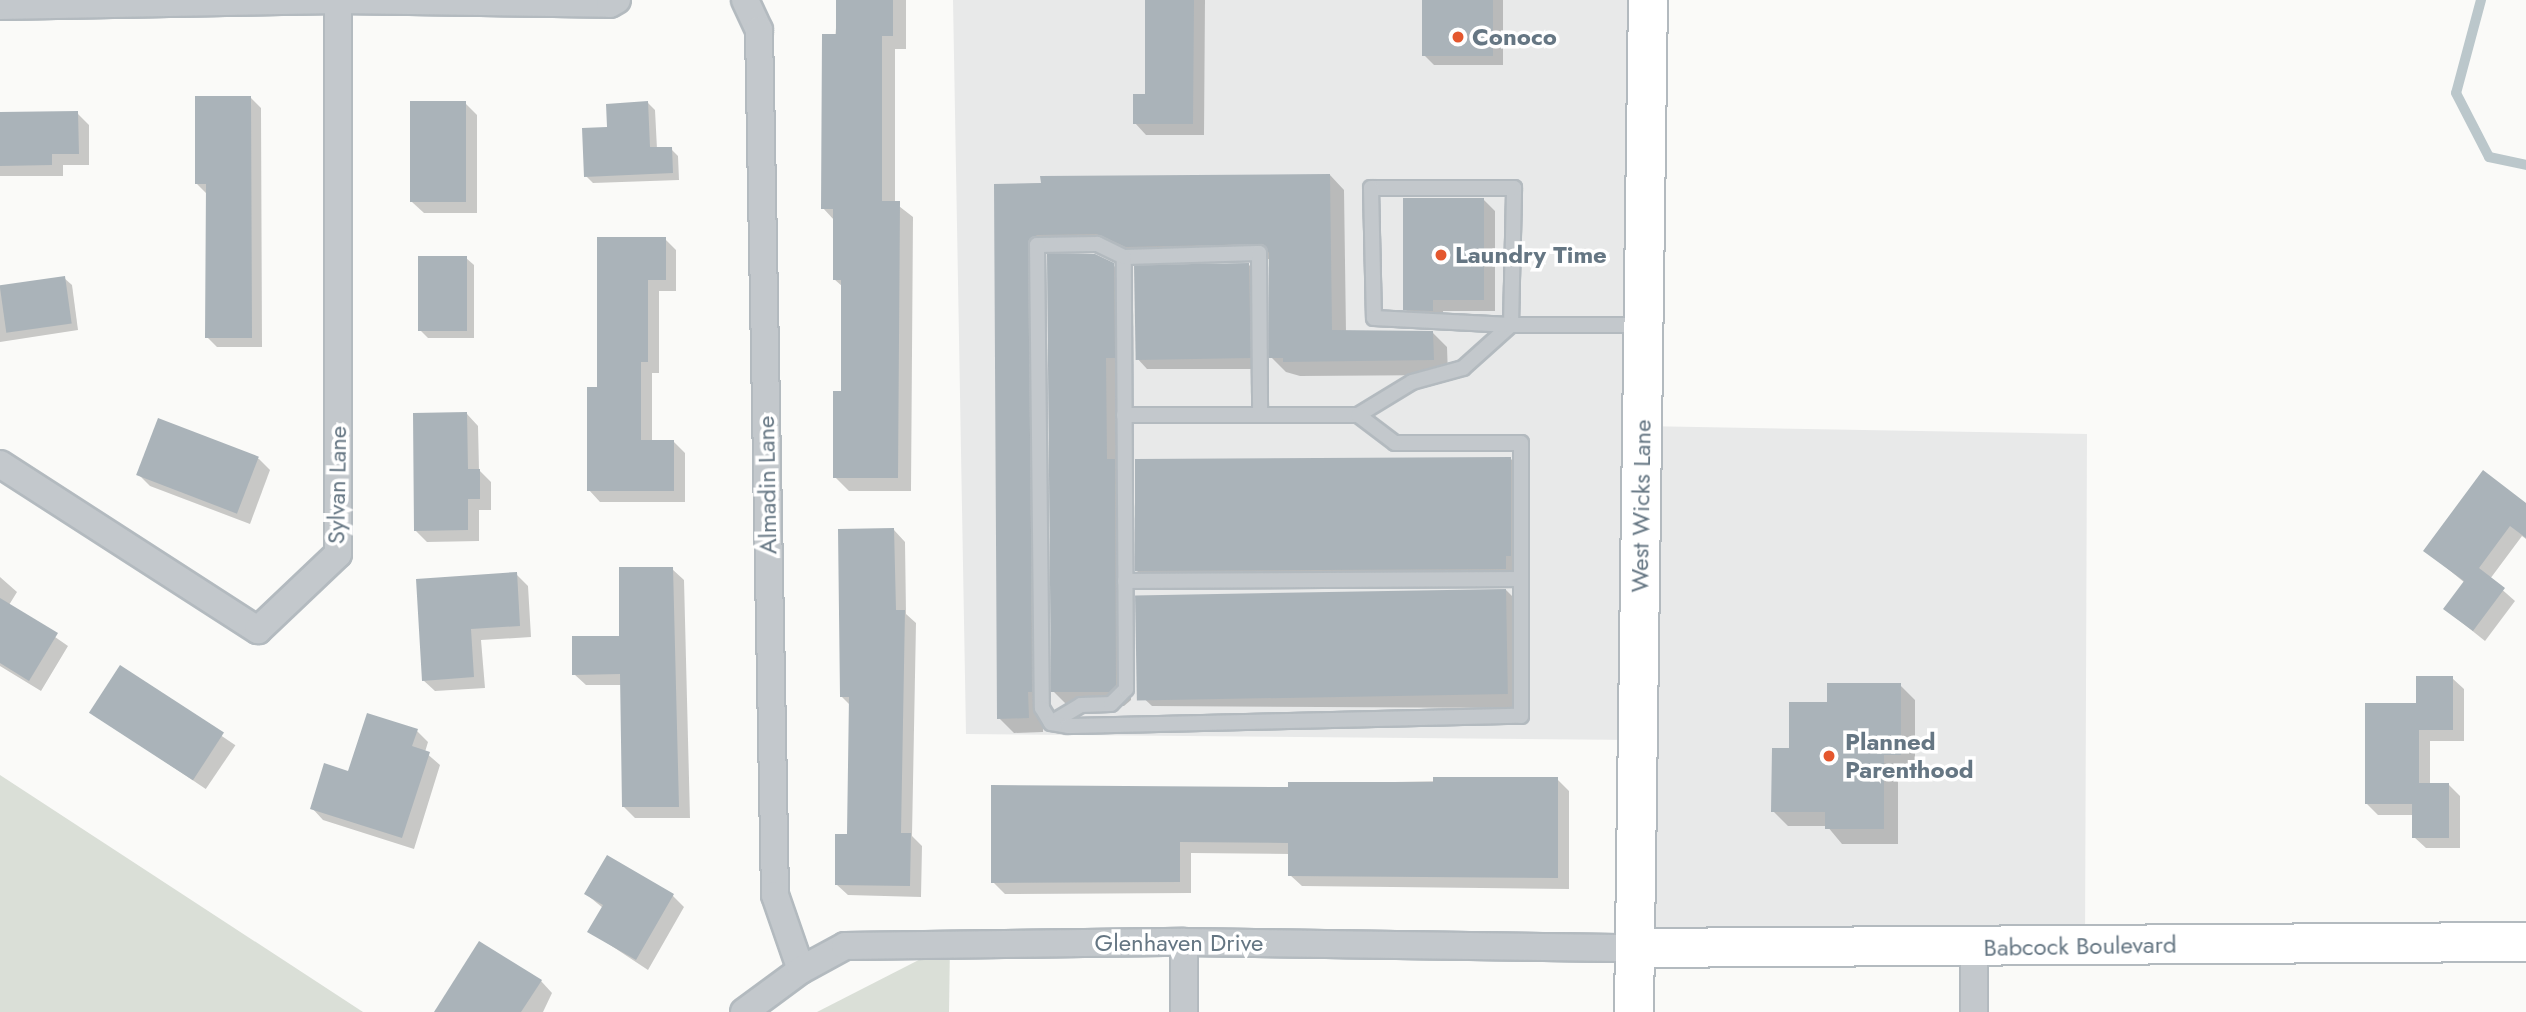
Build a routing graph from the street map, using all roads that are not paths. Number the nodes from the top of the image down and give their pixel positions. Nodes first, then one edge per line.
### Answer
1 (338, 0) edge
2 (617, 0) edge
3 (745, 0) edge
4 (1648, 0) edge
5 (0, 6) edge
6 (1125, 257) junction
7 (1511, 325) junction
8 (1644, 325) junction
9 (1125, 415) junction
10 (1260, 415) junction
11 (1358, 415) junction
12 (0, 464) edge
13 (1521, 579) junction
14 (1125, 581) junction
15 (1051, 723) junction
16 (1184, 942) junction
17 (2526, 942) edge
18 (1974, 947) junction
19 (1634, 948) junction
20 (801, 970) junction
21 (744, 1012) edge
22 (1184, 1012) edge
23 (1634, 1012) edge
24 (1973, 1012) edge

1 - 2 street
1 - 5 street
1 - 12 street, Sylvan Lane
3 - 20 street, Almadin Lane
4 - 8 main road, West Wicks Lane
6 - 9 lane
6 - 10 lane
6 - 15 lane
7 - 7 lane
7 - 8 lane
7 - 11 lane
8 - 19 main road, West Wicks Lane
9 - 10 lane
9 - 14 lane
10 - 11 lane
11 - 13 lane
13 - 14 lane
13 - 15 lane
14 - 15 lane
16 - 19 street, Glenhaven Drive
16 - 20 street, Glenhaven Drive
16 - 22 street
17 - 18 main road, Babcock Boulevard
18 - 19 main road, Babcock Boulevard
18 - 24 street
19 - 23 main road, West Wicks Lane
20 - 21 street, Glenhaven Drive

